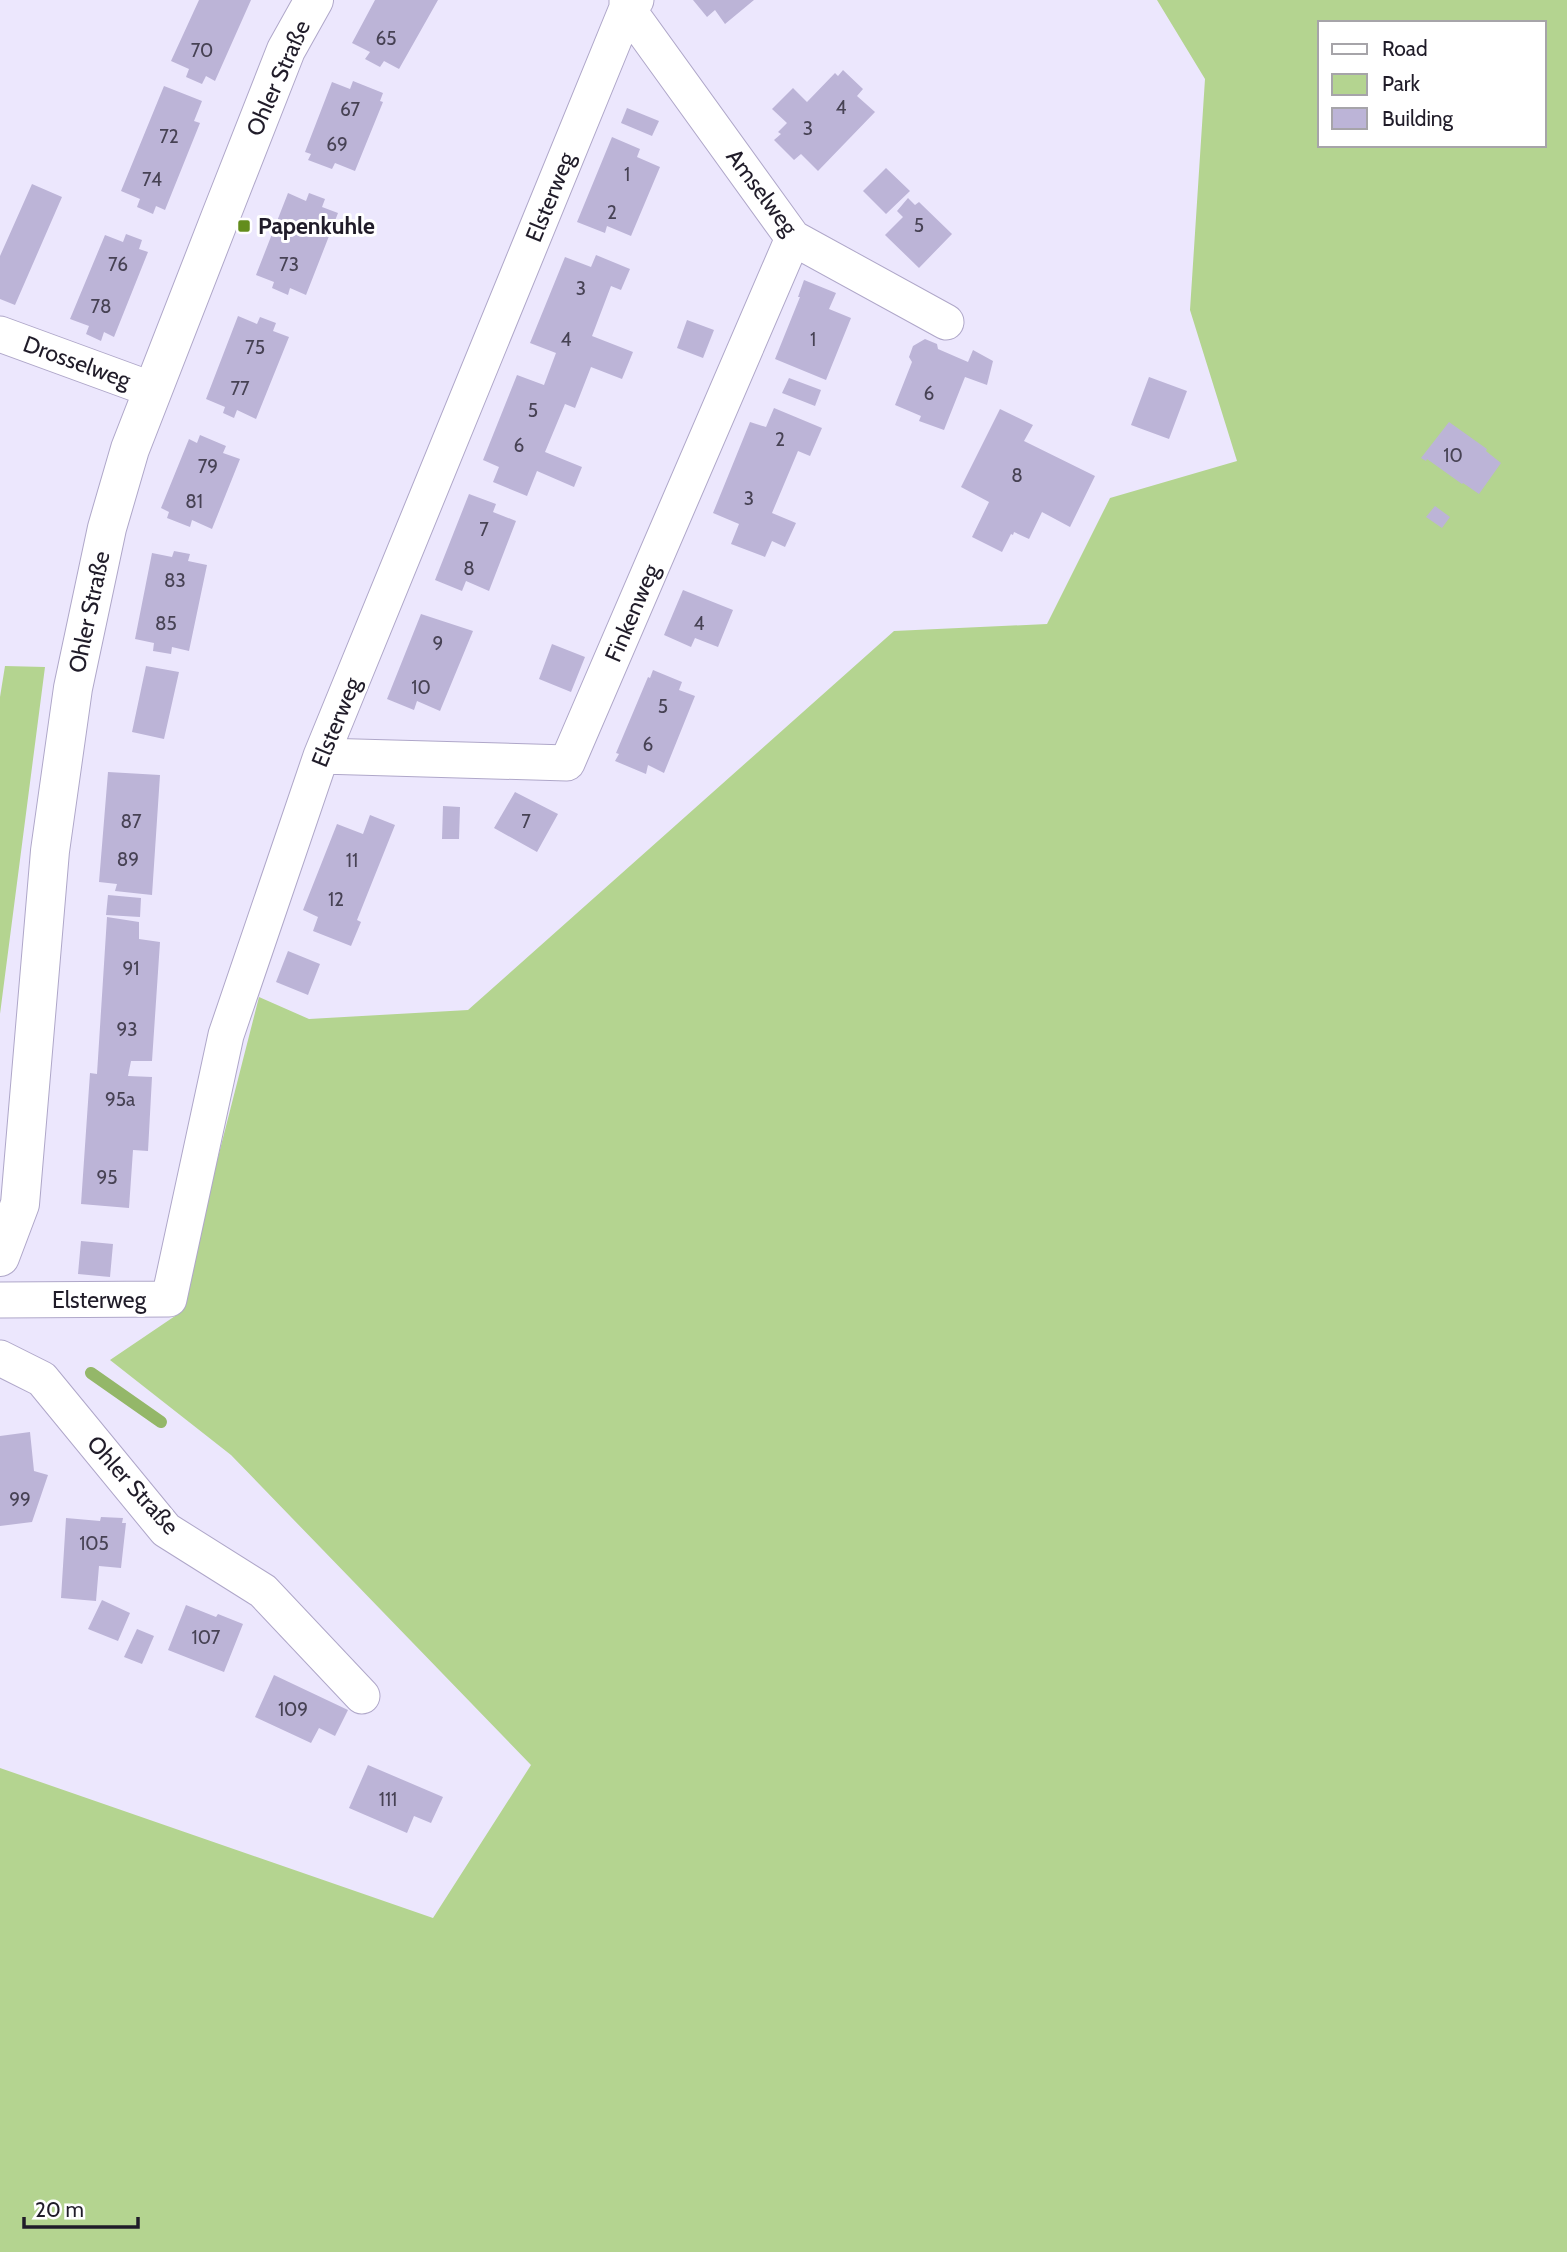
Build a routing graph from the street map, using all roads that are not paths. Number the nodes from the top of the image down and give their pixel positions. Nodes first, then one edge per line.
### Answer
1 (314, 0) edge
2 (630, 3) edge
3 (793, 238) junction
4 (946, 322) dead end
5 (0, 334) edge
6 (153, 390) junction
7 (321, 756) junction
8 (0, 1256) edge
9 (0, 1300) edge
10 (0, 1358) edge
11 (362, 1696) dead end

1 - 6 street, Ohler Straße
2 - 3 street, Amselweg
2 - 7 street, Elsterweg
3 - 4 street, Amselweg
3 - 7 street, Finkenweg
5 - 6 street, Drosselweg
6 - 8 street, Ohler Straße
7 - 9 street, Elsterweg
10 - 11 street, Ohler Straße

